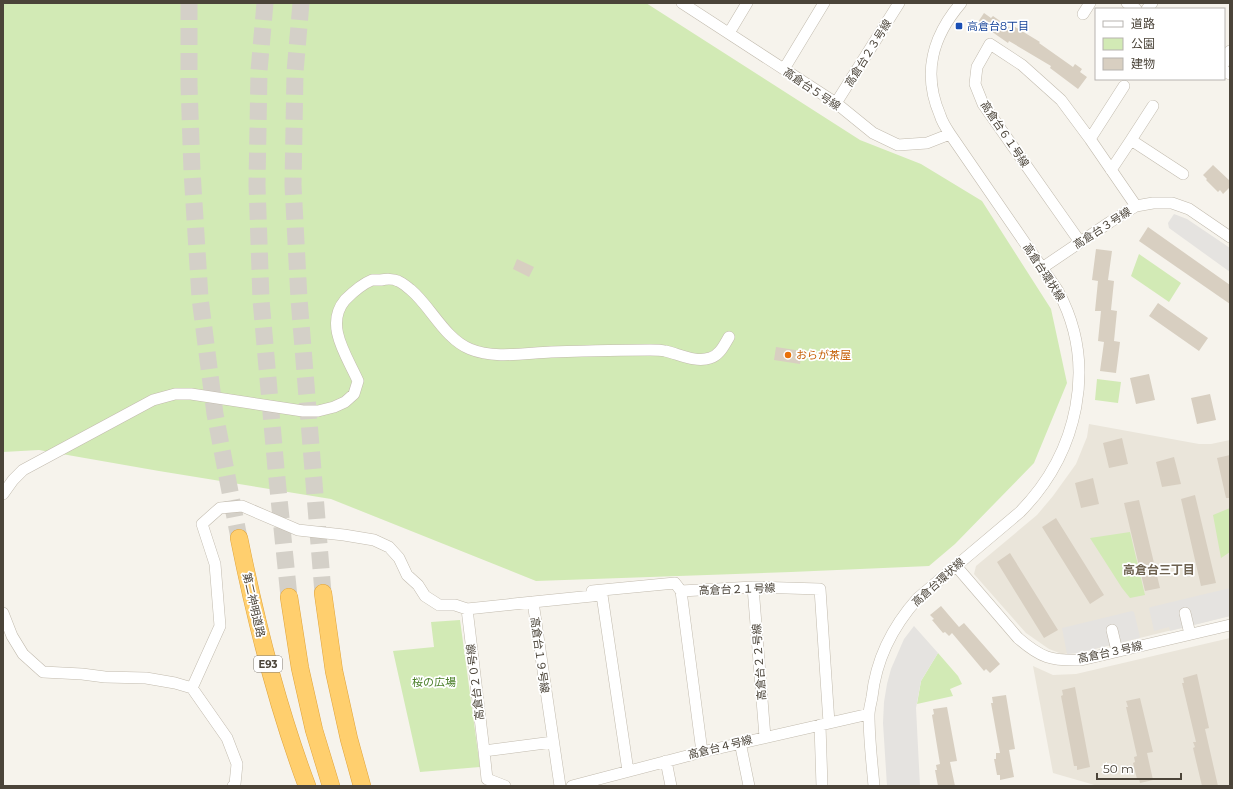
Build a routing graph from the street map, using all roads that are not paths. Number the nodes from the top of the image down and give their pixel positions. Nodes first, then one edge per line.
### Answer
1 (682, 3) edge
2 (747, 3) edge
3 (824, 3) edge
4 (899, 3) edge
5 (960, 3) edge
6 (1090, 3) edge
7 (1083, 14) dead end
8 (729, 33) junction
9 (1230, 51) edge
10 (1225, 61) edge
11 (784, 69) junction
12 (1124, 86) dead end
13 (836, 103) junction
14 (1153, 106) dead end
15 (950, 134) junction
16 (1090, 139) junction
17 (1131, 140) junction
18 (1111, 170) junction
19 (1183, 174) dead end
20 (1136, 206) junction
21 (1230, 237) edge
22 (1080, 242) junction
23 (1042, 268) junction
24 (730, 337) dead end
25 (3, 494) edge
26 (239, 538) tunnel mouth
27 (956, 566) junction
28 (753, 587) junction
29 (681, 591) junction
30 (323, 594) tunnel mouth
31 (289, 597) tunnel mouth
32 (580, 597) junction
33 (533, 602) junction
34 (467, 609) junction
35 (3, 613) edge
36 (1185, 613) dead end
37 (1230, 625) edge
38 (1112, 630) dead end
39 (1190, 634) junction
40 (1117, 652) junction
41 (192, 688) junction
42 (869, 714) junction
43 (824, 724) junction
44 (765, 737) junction
45 (553, 742) junction
46 (740, 742) junction
47 (484, 752) junction
48 (702, 752) junction
49 (666, 761) junction
50 (628, 771) junction
51 (594, 783) edge
52 (233, 786) edge
53 (307, 786) edge
54 (331, 786) edge
55 (362, 786) edge
56 (505, 786) edge
57 (560, 786) edge
58 (572, 786) edge
59 (671, 786) edge
60 (750, 786) edge
61 (822, 786) edge
62 (874, 786) edge

1 - 8 street, 高倉台５号線
2 - 8 street
3 - 11 street
4 - 13 street, 高倉台２３号線
5 - 15 street, 高倉台環状線
6 - 7 street
8 - 11 street, 高倉台５号線
9 - 10 street
11 - 13 street, 高倉台５号線
12 - 16 street
13 - 15 street, 高倉台５号線
14 - 17 street
15 - 23 street, 高倉台環状線
16 - 18 street, 高倉台６１号線
16 - 22 street, 高倉台６１号線
17 - 18 street
17 - 19 street
18 - 20 street, 高倉台６１号線
20 - 21 street, 高倉台３号線
20 - 22 street, 高倉台３号線
22 - 23 street, 高倉台３号線
23 - 27 street, 高倉台環状線
24 - 25 street
26 - 53 highway, 第二神明道路 / E93
27 - 40 street, 高倉台３号線
27 - 42 street, 高倉台環状線
28 - 29 street, 高倉台２１号線
28 - 43 street, 高倉台２１号線
28 - 44 street, 高倉台２２号線
29 - 32 street
29 - 48 street, 高倉台２１号線
30 - 55 highway
31 - 54 highway, E93
32 - 33 street, 高倉台１９号線
32 - 50 street, 高倉台１９号線
33 - 34 street
33 - 45 street, 高倉台１９号線
34 - 41 street
34 - 47 street, 高倉台２０号線
35 - 41 street
36 - 39 street
37 - 39 street, 高倉台３号線
38 - 40 street
39 - 40 street, 高倉台３号線
41 - 52 street
42 - 43 street, 高倉台４号線
42 - 62 street, 高倉台環状線
43 - 44 street, 高倉台４号線
43 - 61 street
44 - 46 street, 高倉台４号線
45 - 47 street
45 - 57 street, 高倉台１９号線
46 - 48 street, 高倉台４号線
46 - 60 street
47 - 56 street, 高倉台２０号線
48 - 49 street, 高倉台４号線
49 - 50 street, 高倉台４号線
49 - 59 street
50 - 51 street, 高倉台４号線
51 - 58 street, 高倉台４号線

